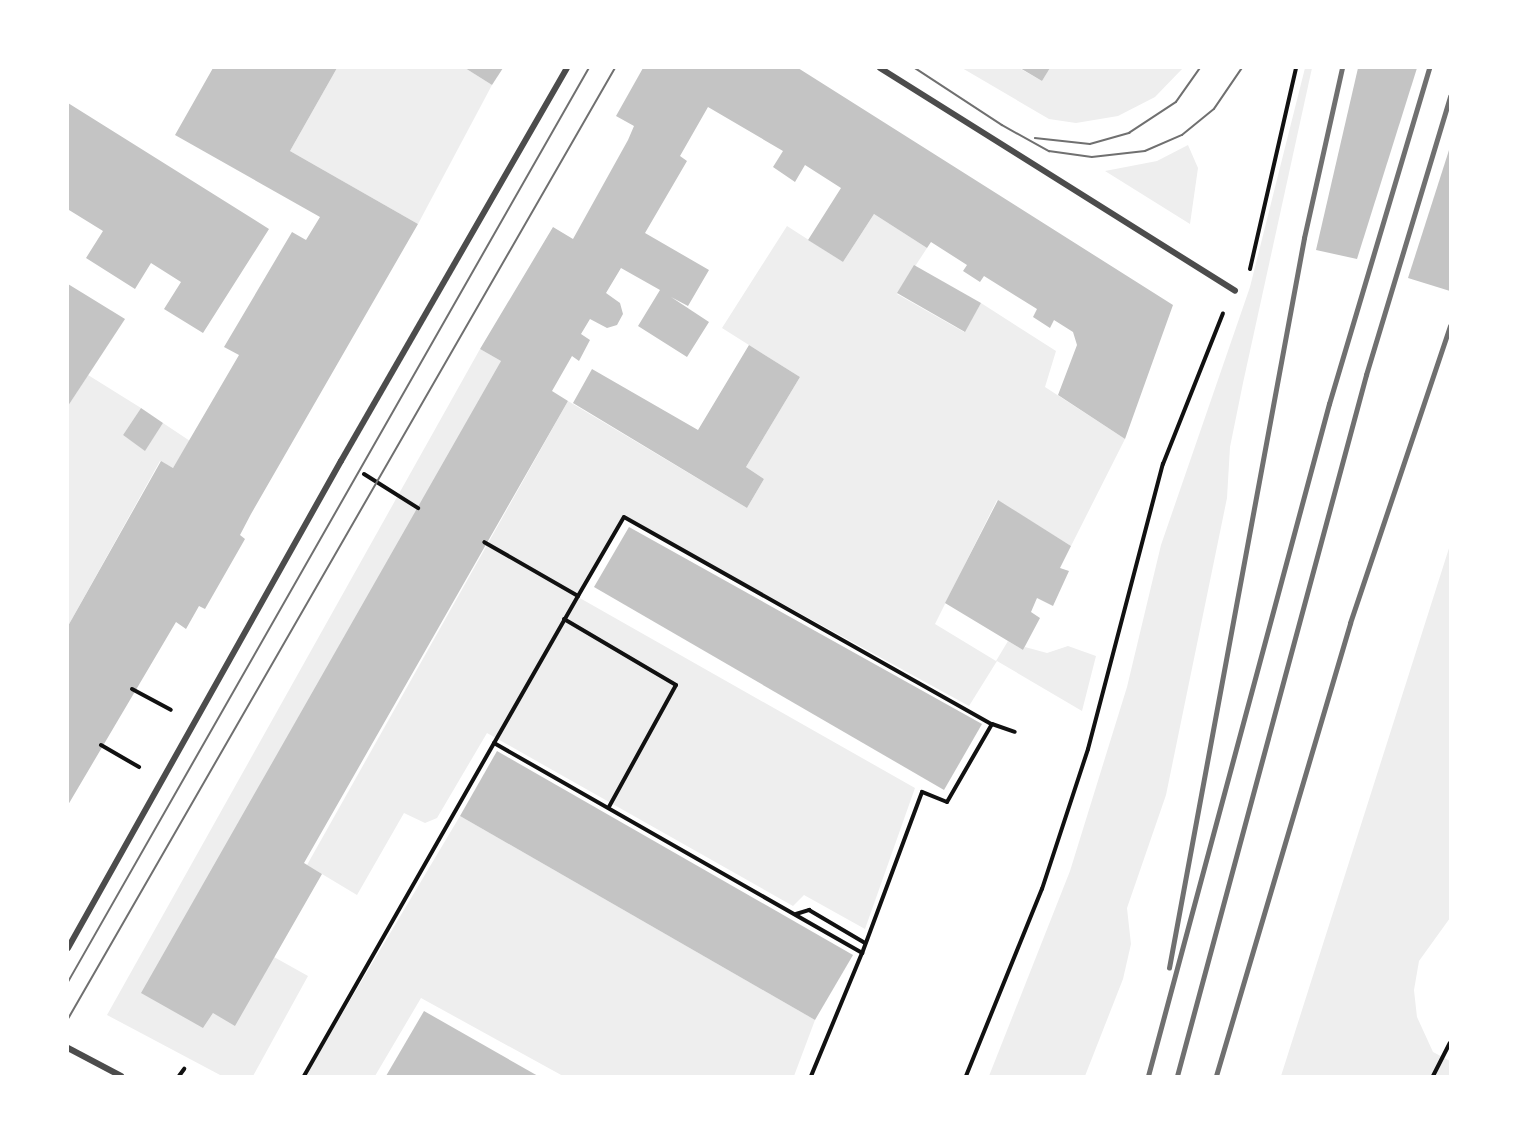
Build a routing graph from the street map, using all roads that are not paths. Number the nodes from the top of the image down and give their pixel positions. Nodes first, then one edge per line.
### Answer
1 (567, 68) edge
2 (880, 68) edge
3 (1235, 291) road end
4 (68, 948) edge
5 (68, 1048) edge
6 (121, 1077) edge

1 - 4 street
2 - 3 street
5 - 6 street

